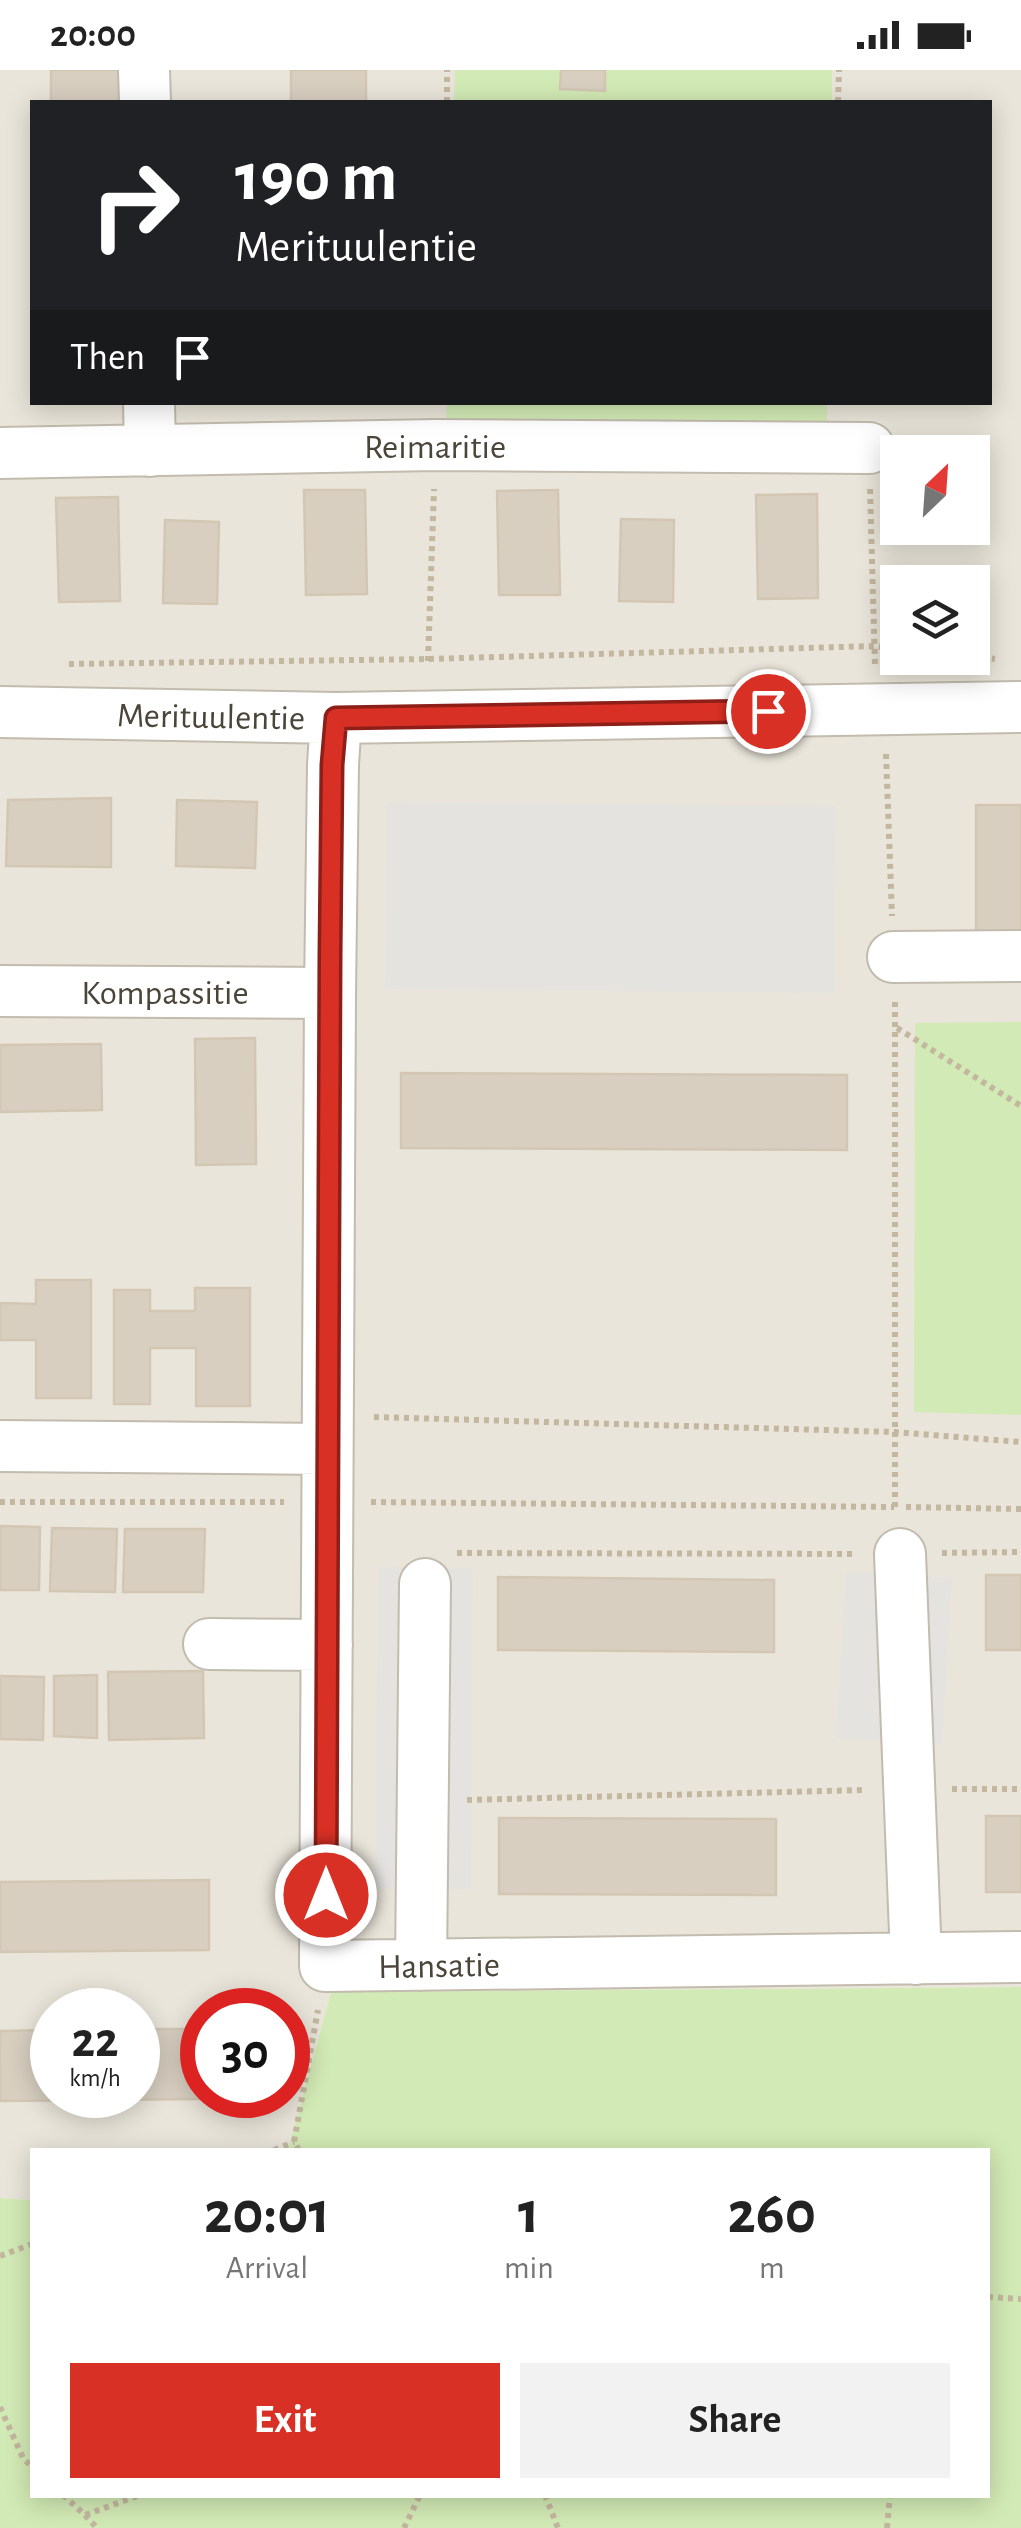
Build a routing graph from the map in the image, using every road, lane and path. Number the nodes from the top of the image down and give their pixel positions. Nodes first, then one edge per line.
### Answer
1 (144, 70) edge
2 (447, 70) edge
3 (839, 70) edge
4 (145, 100) edge
5 (447, 100) edge
6 (838, 100) edge
7 (149, 405) edge
8 (436, 445) junction
9 (869, 448) dead end
10 (150, 451) junction
11 (0, 453) edge
12 (880, 646) edge
13 (428, 659) junction
14 (58, 664) dead end
15 (1021, 708) edge
16 (0, 712) edge
17 (437, 716) junction
18 (336, 718) junction
19 (1021, 956) edge
20 (893, 957) dead end
21 (0, 990) edge
22 (330, 993) junction
23 (897, 1028) dead end
24 (1021, 1106) edge
25 (327, 1432) junction
26 (1021, 1442) edge
27 (0, 1446) edge
28 (0, 1502) edge
29 (327, 1502) junction
30 (1021, 1509) edge
31 (1021, 1552) edge
32 (900, 1554) junction
33 (425, 1584) joint
34 (210, 1644) dead end
35 (327, 1645) junction
36 (910, 1789) junction
37 (1021, 1790) edge
38 (423, 1804) junction
39 (1021, 1957) edge
40 (916, 1958) junction
41 (422, 1965) junction
42 (325, 1966) junction
43 (296, 2146) edge
44 (30, 2245) edge
45 (0, 2256) edge
46 (990, 2298) edge
47 (1021, 2299) edge
48 (0, 2406) edge
49 (30, 2465) edge
50 (66, 2498) edge
51 (132, 2498) edge
52 (419, 2498) edge
53 (546, 2498) edge
54 (890, 2498) edge
55 (85, 2515) junction
56 (97, 2528) edge
57 (404, 2528) edge
58 (558, 2528) edge
59 (886, 2528) edge

1 - 4 street
2 - 5 path
3 - 6 path
7 - 10 street
8 - 9 street, Reimaritie
8 - 10 street, Reimaritie
8 - 13 path
10 - 11 street, Reimaritie
12 - 13 path
13 - 14 path
13 - 17 path
15 - 17 street, Merituulentie
16 - 18 street, Merituulentie
17 - 18 street, Merituulentie
18 - 22 street, Hansatie
19 - 20 street
21 - 22 street, Kompassitie
22 - 25 street, Hansatie
23 - 24 path
25 - 26 path
25 - 27 street
25 - 29 street, Hansatie
28 - 29 path
29 - 30 path
29 - 35 street, Hansatie
31 - 32 path
32 - 33 path
32 - 36 street
33 - 38 street
34 - 35 street
35 - 42 street, Hansatie
36 - 37 path
36 - 38 path
36 - 40 street
38 - 41 street
39 - 40 street, Hansatie
40 - 41 street, Hansatie
41 - 42 street, Hansatie
42 - 43 path
44 - 45 path
46 - 47 path
48 - 49 path
50 - 55 path
51 - 55 path
52 - 57 path
53 - 58 path
54 - 59 path
55 - 56 path

